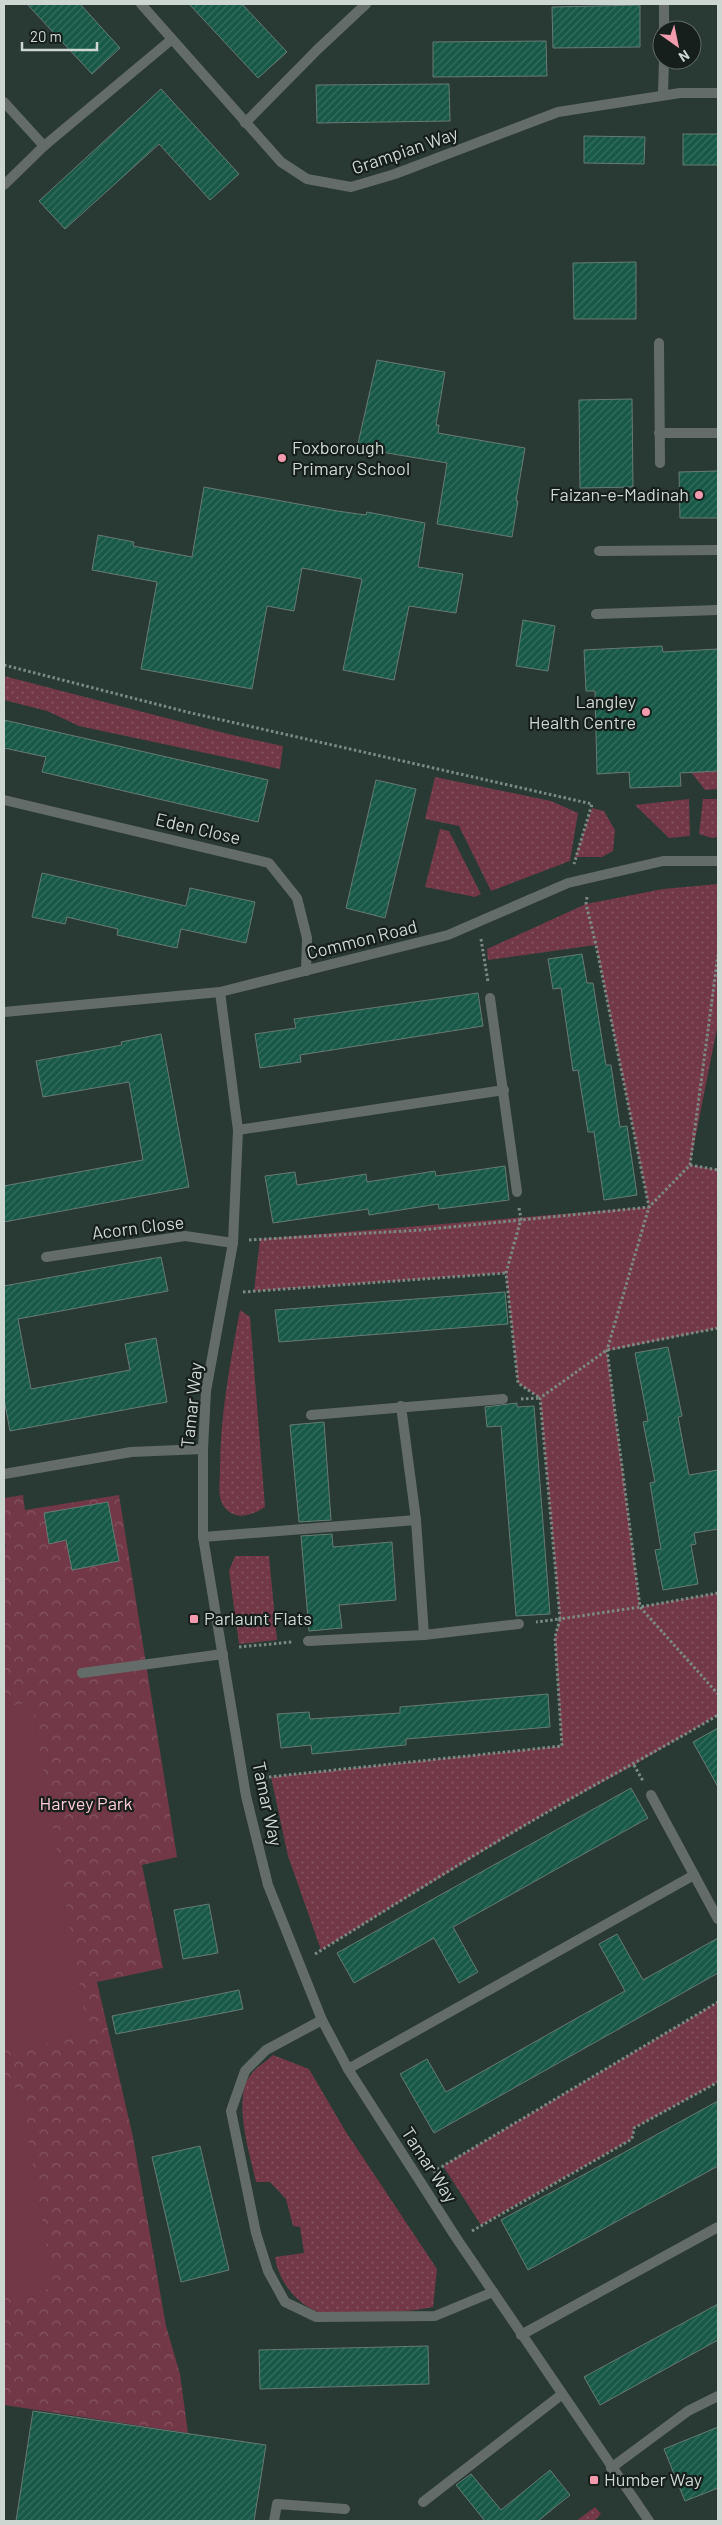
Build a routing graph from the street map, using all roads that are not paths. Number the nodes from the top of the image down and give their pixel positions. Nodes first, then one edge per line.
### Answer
1 (141, 4) edge
2 (366, 4) edge
3 (664, 4) edge
4 (664, 20) edge
5 (171, 40) junction
6 (664, 70) edge
7 (718, 93) edge
8 (663, 95) junction
9 (4, 102) edge
10 (245, 123) junction
11 (44, 146) junction
12 (4, 185) edge
13 (659, 343) dead end
14 (659, 433) junction
15 (718, 433) edge
16 (660, 463) dead end
17 (718, 550) edge
18 (599, 551) dead end
19 (718, 610) edge
20 (596, 614) dead end
21 (4, 800) edge
22 (718, 861) edge
23 (306, 971) junction
24 (220, 992) junction
25 (490, 998) road end
26 (4, 1012) edge
27 (504, 1090) junction
28 (238, 1130) junction
29 (517, 1192) road end
30 (233, 1242) junction
31 (46, 1257) dead end
32 (502, 1399) dead end
33 (401, 1406) junction
34 (311, 1415) dead end
35 (203, 1449) junction
36 (4, 1474) edge
37 (416, 1520) junction
38 (204, 1538) junction
39 (519, 1624) road end
40 (424, 1635) junction
41 (308, 1641) road end
42 (222, 1651) junction
43 (82, 1673) dead end
44 (651, 1795) dead end
45 (694, 1876) junction
46 (718, 1919) edge
47 (322, 2020) junction
48 (348, 2069) junction
49 (718, 2227) edge
50 (492, 2292) junction
51 (521, 2335) junction
52 (561, 2395) junction
53 (718, 2396) edge
54 (610, 2468) junction
55 (423, 2502) dead end
56 (345, 2509) dead end
57 (274, 2521) edge
58 (649, 2521) edge

1 - 5 street, Grampian Way
2 - 10 street
3 - 4 street
5 - 10 street, Grampian Way
5 - 11 street
6 - 8 street
7 - 8 street, Grampian Way
8 - 10 street, Grampian Way
9 - 11 street
11 - 12 street
13 - 14 street
14 - 15 street
14 - 16 street
17 - 18 street
19 - 20 street
21 - 23 street, Eden Close
22 - 23 street, Common Road
23 - 24 street, Common Road
24 - 26 street, Common Road
24 - 28 street, Tamar Way
25 - 27 street
27 - 28 street
27 - 29 street
28 - 30 street, Tamar Way
30 - 31 street, Acorn Close
30 - 35 street, Tamar Way
32 - 33 street
33 - 34 street
33 - 37 street
35 - 36 street
35 - 38 street, Tamar Way
37 - 38 street
37 - 40 street
38 - 42 street, Tamar Way
39 - 40 street
40 - 41 street
42 - 43 street
42 - 47 street, Tamar Way
44 - 45 street
45 - 46 street
45 - 48 street
47 - 48 street, Tamar Way
47 - 50 street
48 - 50 street, Tamar Way
49 - 51 street
50 - 51 street, Tamar Way
51 - 52 street, Tamar Way
52 - 54 street, Tamar Way
52 - 55 street
53 - 54 street
54 - 58 street, Tamar Way
56 - 57 street

